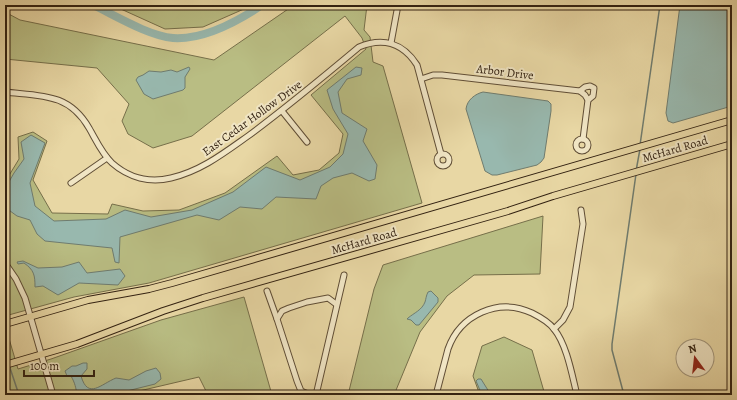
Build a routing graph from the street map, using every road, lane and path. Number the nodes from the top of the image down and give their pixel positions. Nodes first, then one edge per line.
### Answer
1 (398, 5) edge
2 (391, 43) junction
3 (421, 78) junction
4 (580, 91) junction
5 (5, 92) edge
6 (587, 98) junction
7 (282, 111) junction
8 (732, 120) edge
9 (582, 139) dead end
10 (307, 142) dead end
11 (732, 144) edge
12 (441, 154) dead end
13 (107, 158) junction
14 (72, 182) dead end
15 (581, 210) dead end
16 (5, 263) edge
17 (344, 275) dead end
18 (267, 292) dead end
19 (336, 304) junction
20 (31, 316) junction
21 (278, 319) junction
22 (6, 323) edge
23 (554, 329) junction
24 (41, 355) junction
25 (5, 365) edge
26 (53, 395) edge
27 (316, 395) edge
28 (436, 395) edge
29 (577, 395) edge

1 - 2 street
2 - 3 street
2 - 7 street, East Cedar Hollow Drive
3 - 4 street, Arbor Drive
3 - 12 street
4 - 6 street
4 - 6 street, Arbor Drive
5 - 13 street, East Cedar Hollow Drive
6 - 9 street
7 - 10 street
7 - 13 street, East Cedar Hollow Drive
8 - 20 main road, McHard Road
11 - 24 main road, McHard Road
13 - 14 street
15 - 23 street
16 - 20 street
17 - 19 street
18 - 21 street
19 - 21 street
19 - 27 street
20 - 22 main road, McHard Road
20 - 24 street
21 - 27 street
23 - 28 street
23 - 29 street
24 - 25 main road, McHard Road
24 - 26 street

